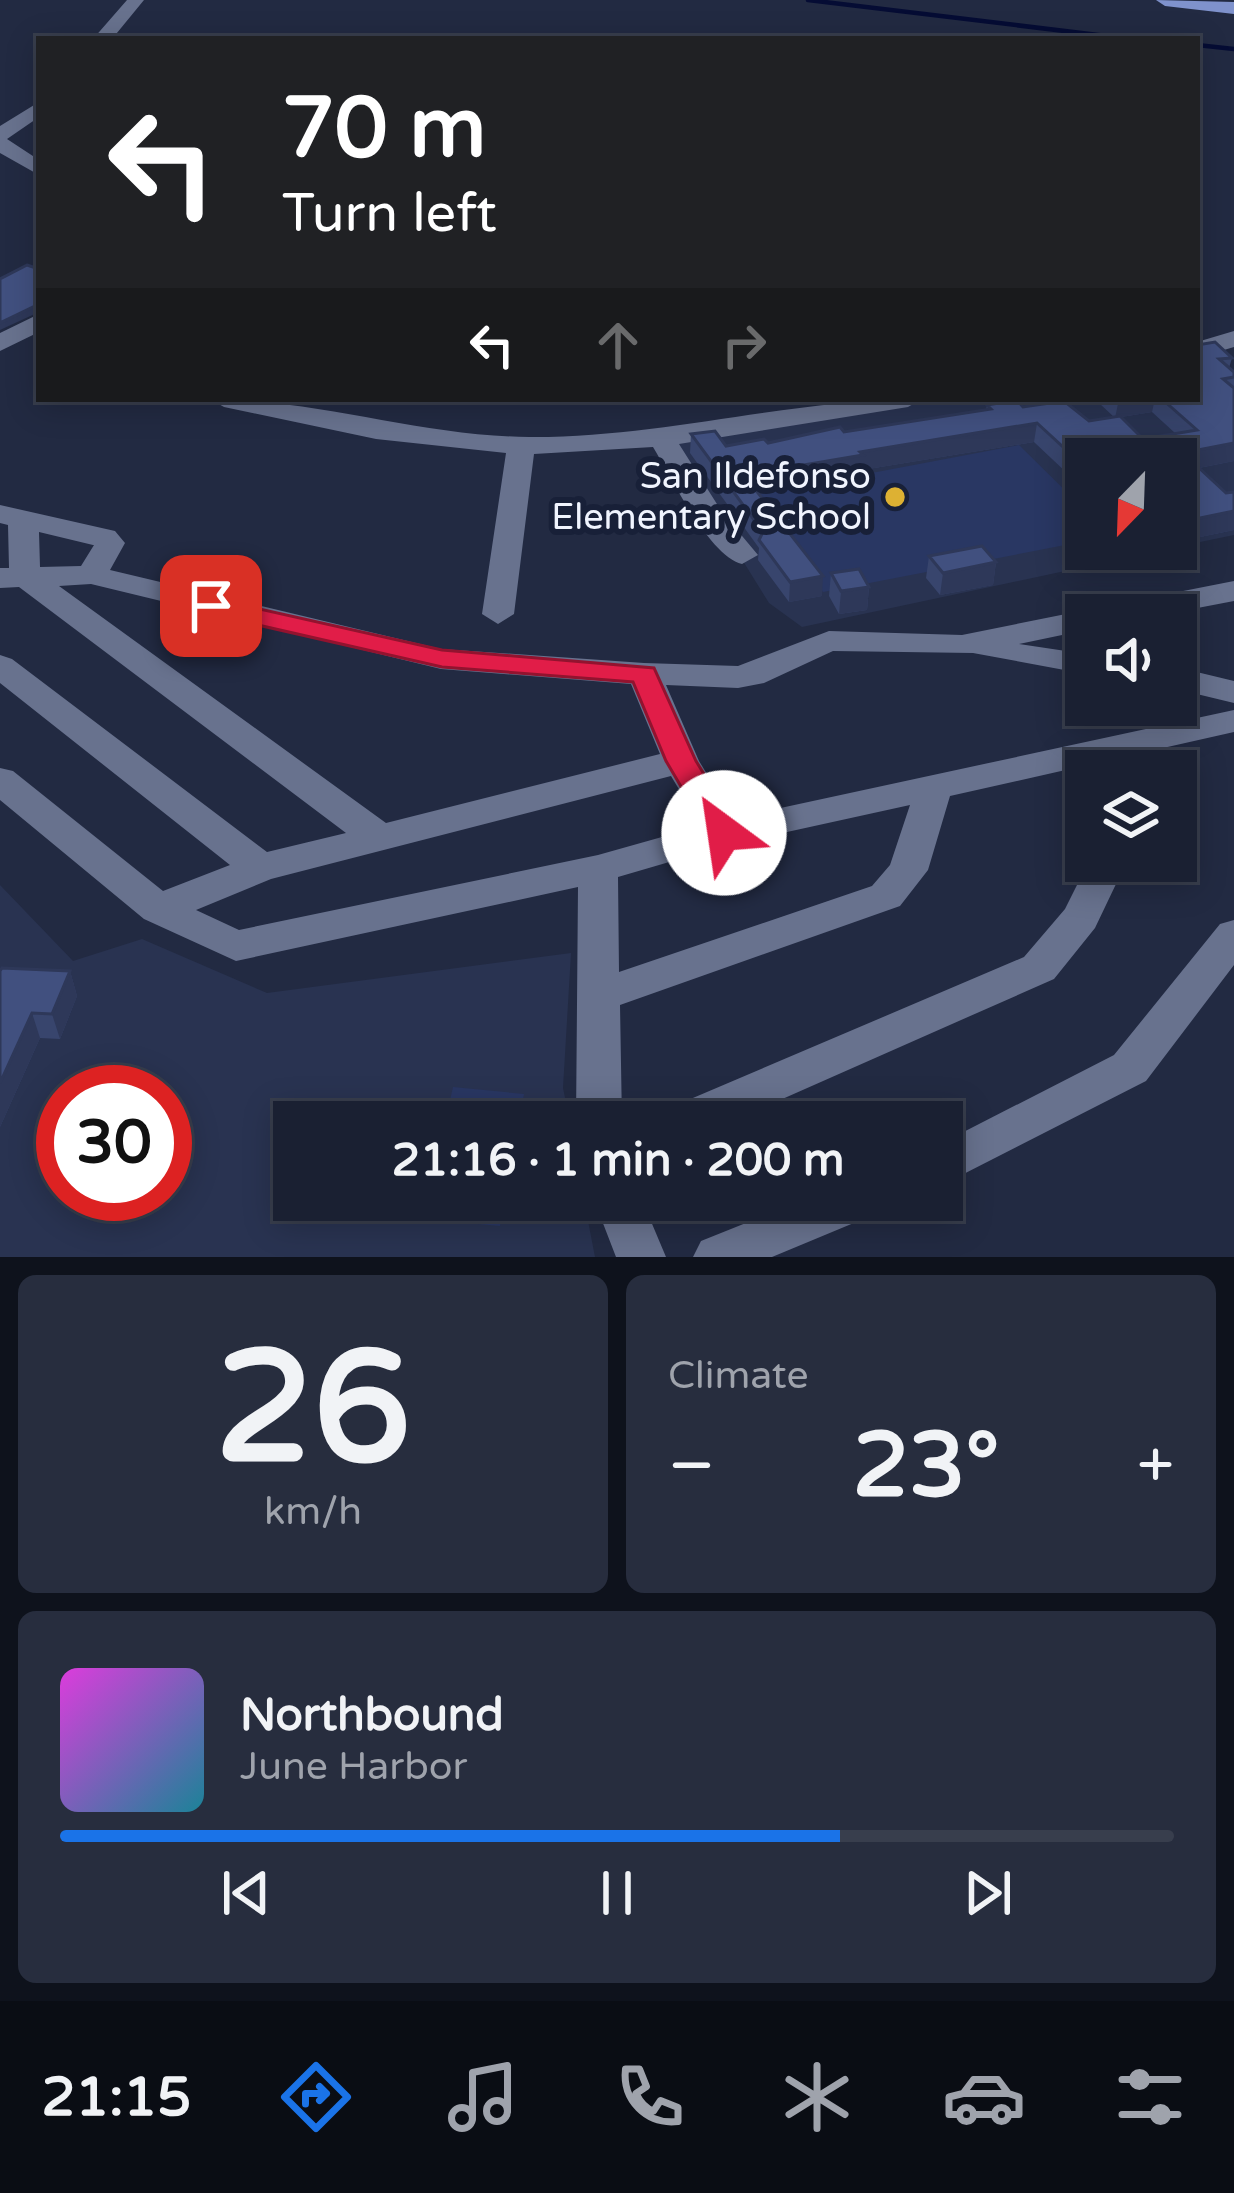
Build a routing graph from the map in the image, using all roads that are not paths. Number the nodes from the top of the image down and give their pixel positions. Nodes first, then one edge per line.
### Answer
1 (136, 0) edge
2 (1166, 0) edge
3 (1234, 8) edge
4 (105, 36) edge
5 (36, 110) edge
6 (0, 140) edge
7 (36, 168) edge
8 (36, 324) edge
9 (0, 344) edge
10 (36, 354) edge
11 (888, 402) edge
12 (276, 404) edge
13 (660, 436) junction
14 (521, 445) junction
15 (12, 516) edge
16 (742, 555) dead end
17 (91, 575) junction
18 (13, 577) edge
19 (1234, 591) edge
20 (1197, 598) edge
21 (498, 614) dead end
22 (1065, 624) edge
23 (962, 645) junction
24 (1065, 661) edge
25 (0, 666) edge
26 (644, 674) junction
27 (1197, 683) edge
28 (1234, 692) edge
29 (1234, 722) edge
30 (1153, 750) edge
31 (681, 761) junction
32 (1065, 768) edge
33 (0, 780) edge
34 (934, 789) junction
35 (724, 833) junction
36 (377, 836) junction
37 (261, 868) junction
38 (598, 869) junction
39 (1098, 882) edge
40 (158, 909) junction
41 (1234, 935) edge
42 (598, 996) junction
43 (599, 1101) edge
44 (731, 1101) edge
45 (963, 1154) edge
46 (626, 1221) edge
47 (805, 1221) edge
48 (641, 1257) edge
49 (718, 1257) edge

1 - 4 street
2 - 3 main road
5 - 6 street
6 - 7 street
8 - 9 street
9 - 10 street
11 - 13 street
12 - 14 street
13 - 14 street
13 - 16 street
14 - 21 street
15 - 17 street
15 - 18 street
17 - 18 street
17 - 26 street
18 - 36 street
19 - 20 street
22 - 23 street
23 - 24 street
23 - 26 street
25 - 37 street
26 - 31 street
27 - 28 street
29 - 30 street
31 - 35 street
31 - 36 street
32 - 34 street
33 - 40 street
34 - 35 street
34 - 42 street
35 - 38 street
36 - 37 street
37 - 40 street
38 - 40 street
38 - 42 street
39 - 44 street
41 - 45 street
42 - 43 street
46 - 48 street
47 - 49 street

